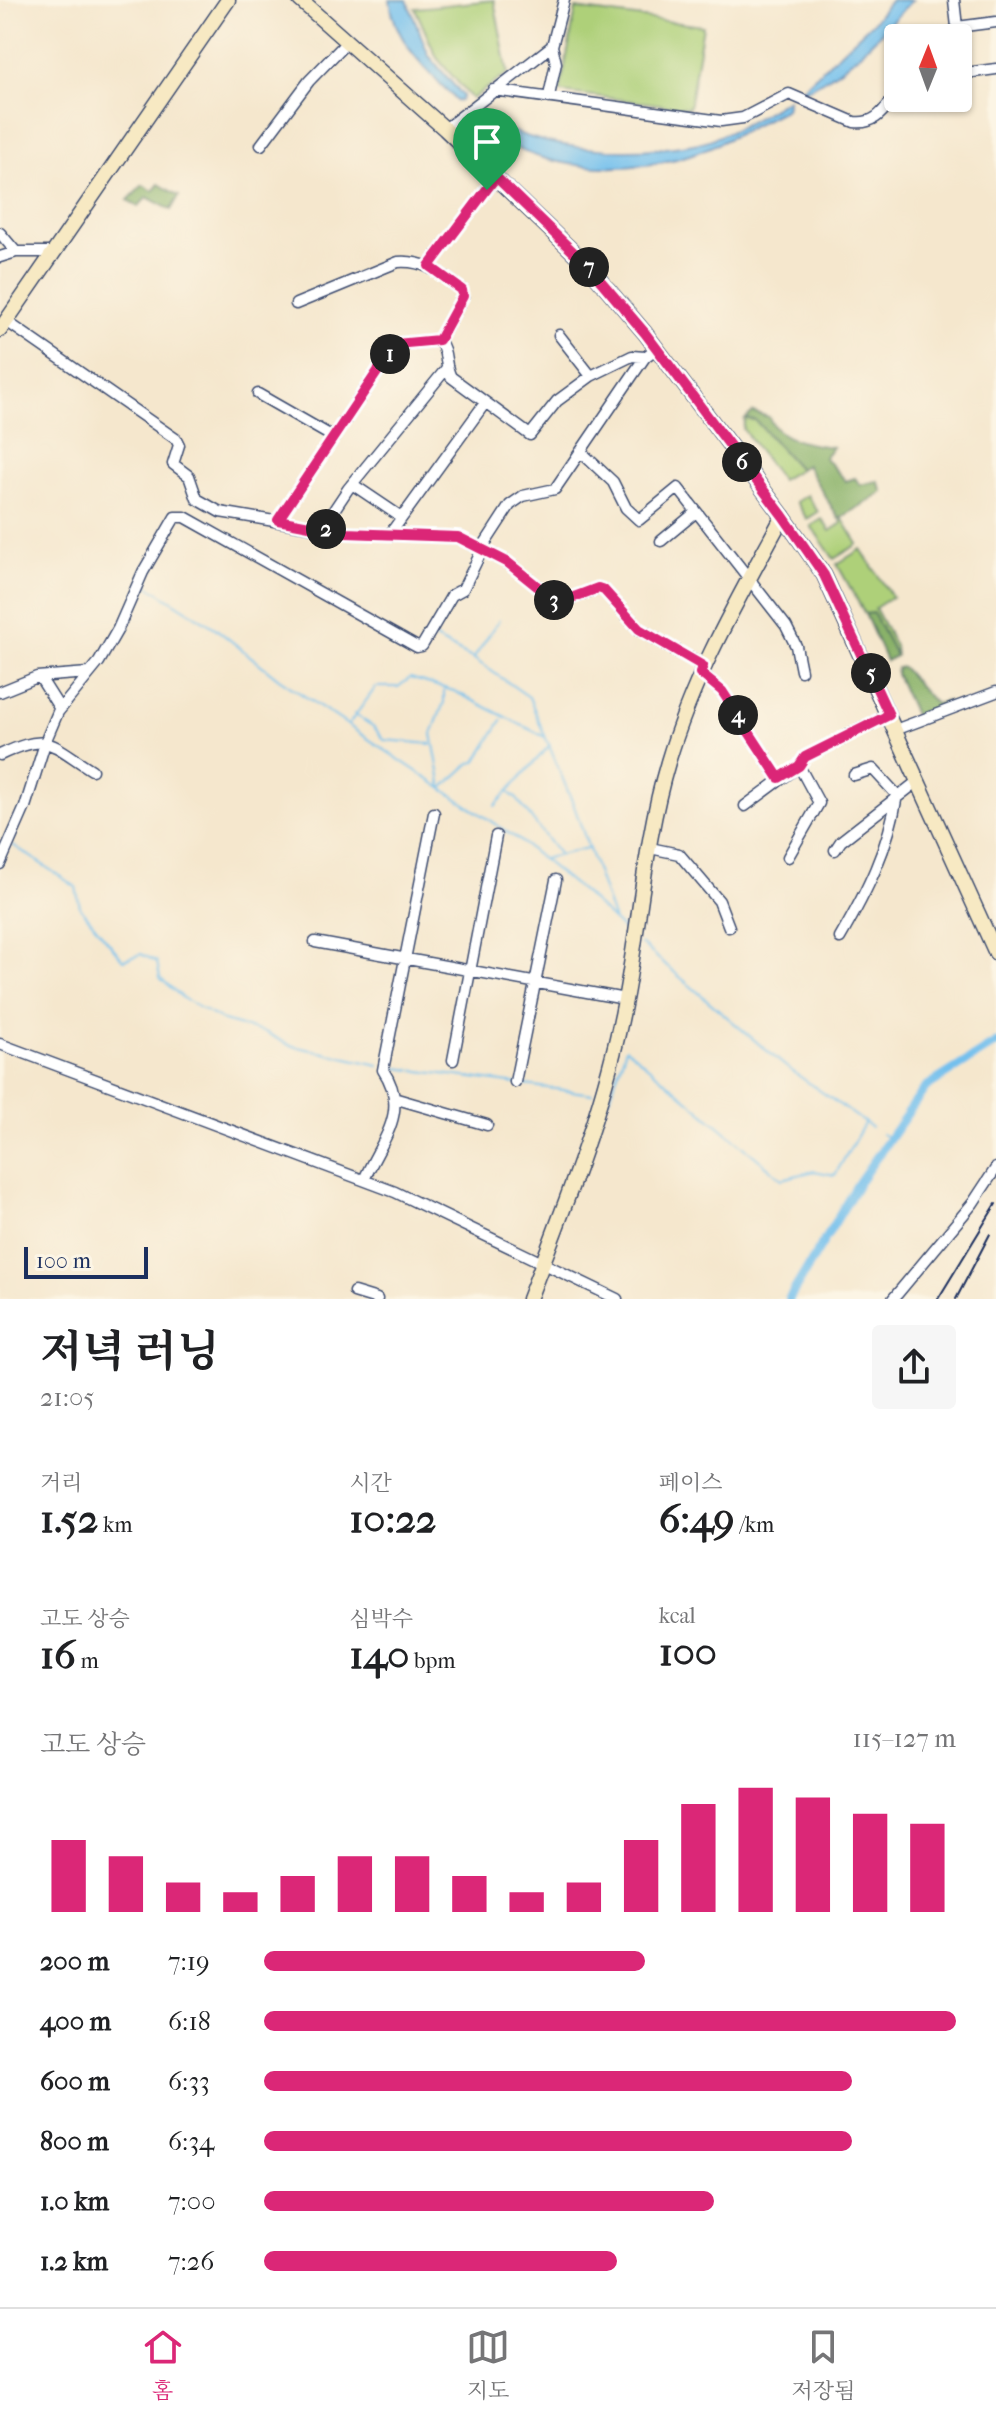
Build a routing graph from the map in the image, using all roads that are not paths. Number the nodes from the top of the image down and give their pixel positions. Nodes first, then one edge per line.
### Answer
1 (228, 0) edge
2 (300, 0) edge
3 (564, 0) edge
4 (954, 0) edge
5 (996, 22) edge
6 (957, 24) edge
7 (972, 25) edge
8 (347, 42) junction
9 (552, 46) junction
10 (996, 69) edge
11 (972, 72) edge
12 (493, 90) junction
13 (549, 96) junction
14 (884, 109) edge
15 (445, 129) junction
16 (261, 145) dead end
17 (496, 177) junction
18 (0, 233) edge
19 (16, 252) junction
20 (52, 252) junction
21 (0, 257) edge
22 (429, 266) junction
23 (296, 304) dead end
24 (3, 325) edge
25 (559, 335) dead end
26 (439, 340) junction
27 (651, 353) junction
28 (446, 369) junction
29 (591, 376) junction
30 (258, 394) dead end
31 (485, 403) junction
32 (333, 437) junction
33 (581, 452) junction
34 (352, 484) junction
35 (696, 512) junction
36 (783, 516) junction
37 (401, 517) junction
38 (278, 520) junction
39 (322, 528) junction
40 (390, 534) junction
41 (661, 541) dead end
42 (483, 549) junction
43 (749, 579) junction
44 (702, 670) junction
45 (801, 671) dead end
46 (88, 673) junction
47 (41, 679) junction
48 (0, 692) edge
49 (996, 692) edge
50 (60, 709) junction
51 (892, 722) junction
52 (46, 740) junction
53 (0, 755) edge
54 (799, 766) junction
55 (92, 770) dead end
56 (854, 775) dead end
57 (779, 778) junction
58 (918, 781) junction
59 (897, 795) junction
60 (745, 806) dead end
61 (434, 813) dead end
62 (496, 836) dead end
63 (650, 848) junction
64 (835, 850) dead end
65 (788, 857) dead end
66 (0, 864) edge
67 (556, 880) dead end
68 (729, 927) dead end
69 (840, 938) dead end
70 (315, 942) dead end
71 (996, 953) edge
72 (405, 959) junction
73 (470, 971) junction
74 (535, 983) junction
75 (625, 999) junction
76 (0, 1044) edge
77 (453, 1060) dead end
78 (515, 1082) dead end
79 (397, 1099) junction
80 (487, 1125) dead end
81 (996, 1168) edge
82 (364, 1180) junction
83 (543, 1261) junction
84 (354, 1292) dead end
85 (377, 1299) edge
86 (529, 1299) edge
87 (617, 1299) edge
88 (893, 1299) edge

1 - 20 street
2 - 8 street
3 - 9 street
4 - 6 street
5 - 7 street
8 - 15 street
8 - 16 street
9 - 12 street
9 - 13 street
10 - 11 street
12 - 13 street
12 - 15 street
13 - 14 street
15 - 17 street
17 - 22 street
17 - 27 street
18 - 19 street
19 - 20 street
19 - 21 street
20 - 24 street
22 - 23 street
22 - 26 street
24 - 38 street
25 - 29 street
26 - 28 street
26 - 32 street
27 - 29 street
27 - 33 street
27 - 36 street
28 - 31 street
28 - 34 street
29 - 31 street
30 - 32 street
31 - 37 street
32 - 38 street
33 - 35 street
33 - 42 street
34 - 37 street
34 - 39 street
35 - 41 street
35 - 43 street
36 - 43 street
36 - 51 street
37 - 40 street
38 - 39 street
39 - 40 street
40 - 42 street
42 - 44 street
42 - 46 street
43 - 44 street
43 - 45 street
44 - 57 street
44 - 63 street
46 - 47 street
46 - 50 street
47 - 48 street
47 - 50 street
49 - 51 street
50 - 52 street
51 - 54 street
51 - 58 street
52 - 53 street
52 - 55 street
52 - 66 street
54 - 57 street
54 - 65 street
56 - 59 street
57 - 60 street
58 - 59 street
58 - 71 street
59 - 64 street
59 - 69 street
61 - 72 street
62 - 73 street
63 - 68 street
63 - 75 street
67 - 74 street
70 - 72 street
72 - 73 street
72 - 79 street
73 - 74 street
73 - 77 street
74 - 75 street
74 - 78 street
75 - 83 street
76 - 82 street
79 - 80 street
79 - 82 street
81 - 88 street
82 - 83 street
83 - 86 street
83 - 87 street
84 - 85 street

